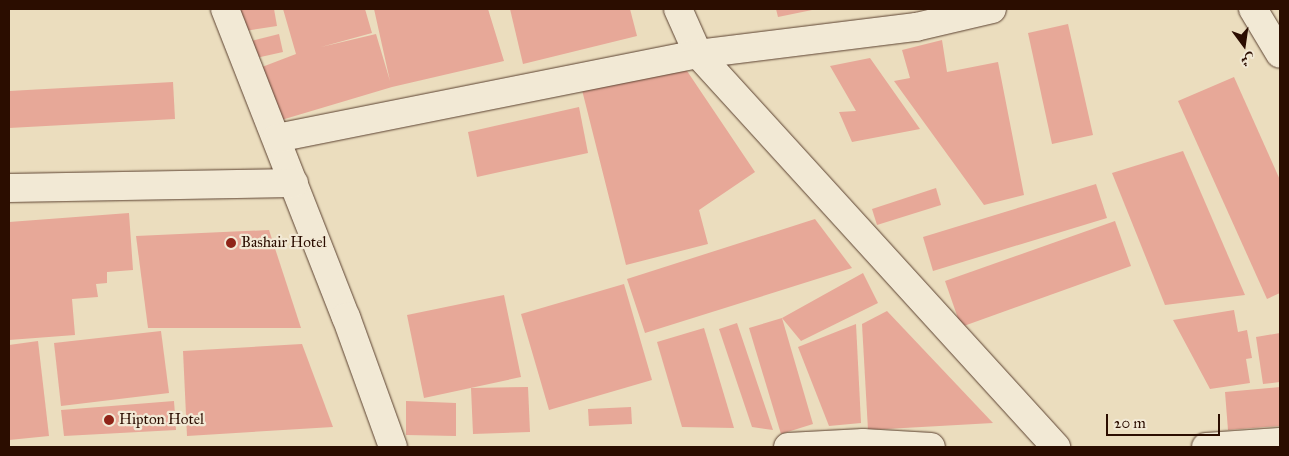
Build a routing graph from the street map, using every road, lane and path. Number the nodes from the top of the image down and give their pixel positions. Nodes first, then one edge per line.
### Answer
1 (225, 9) edge
2 (678, 9) edge
3 (992, 9) edge
4 (1253, 9) edge
5 (698, 54) junction
6 (1280, 54) edge
7 (277, 138) junction
8 (294, 183) junction
9 (9, 188) edge
10 (1280, 442) edge
11 (864, 445) edge
12 (393, 447) edge
13 (788, 447) edge
14 (931, 447) edge
15 (1056, 447) edge
16 (1206, 447) edge

1 - 7 street
2 - 5 street
3 - 5 street
4 - 6 street
5 - 7 street
5 - 15 street
7 - 8 street
8 - 9 street
8 - 12 street
10 - 16 street
11 - 13 street
11 - 14 street

